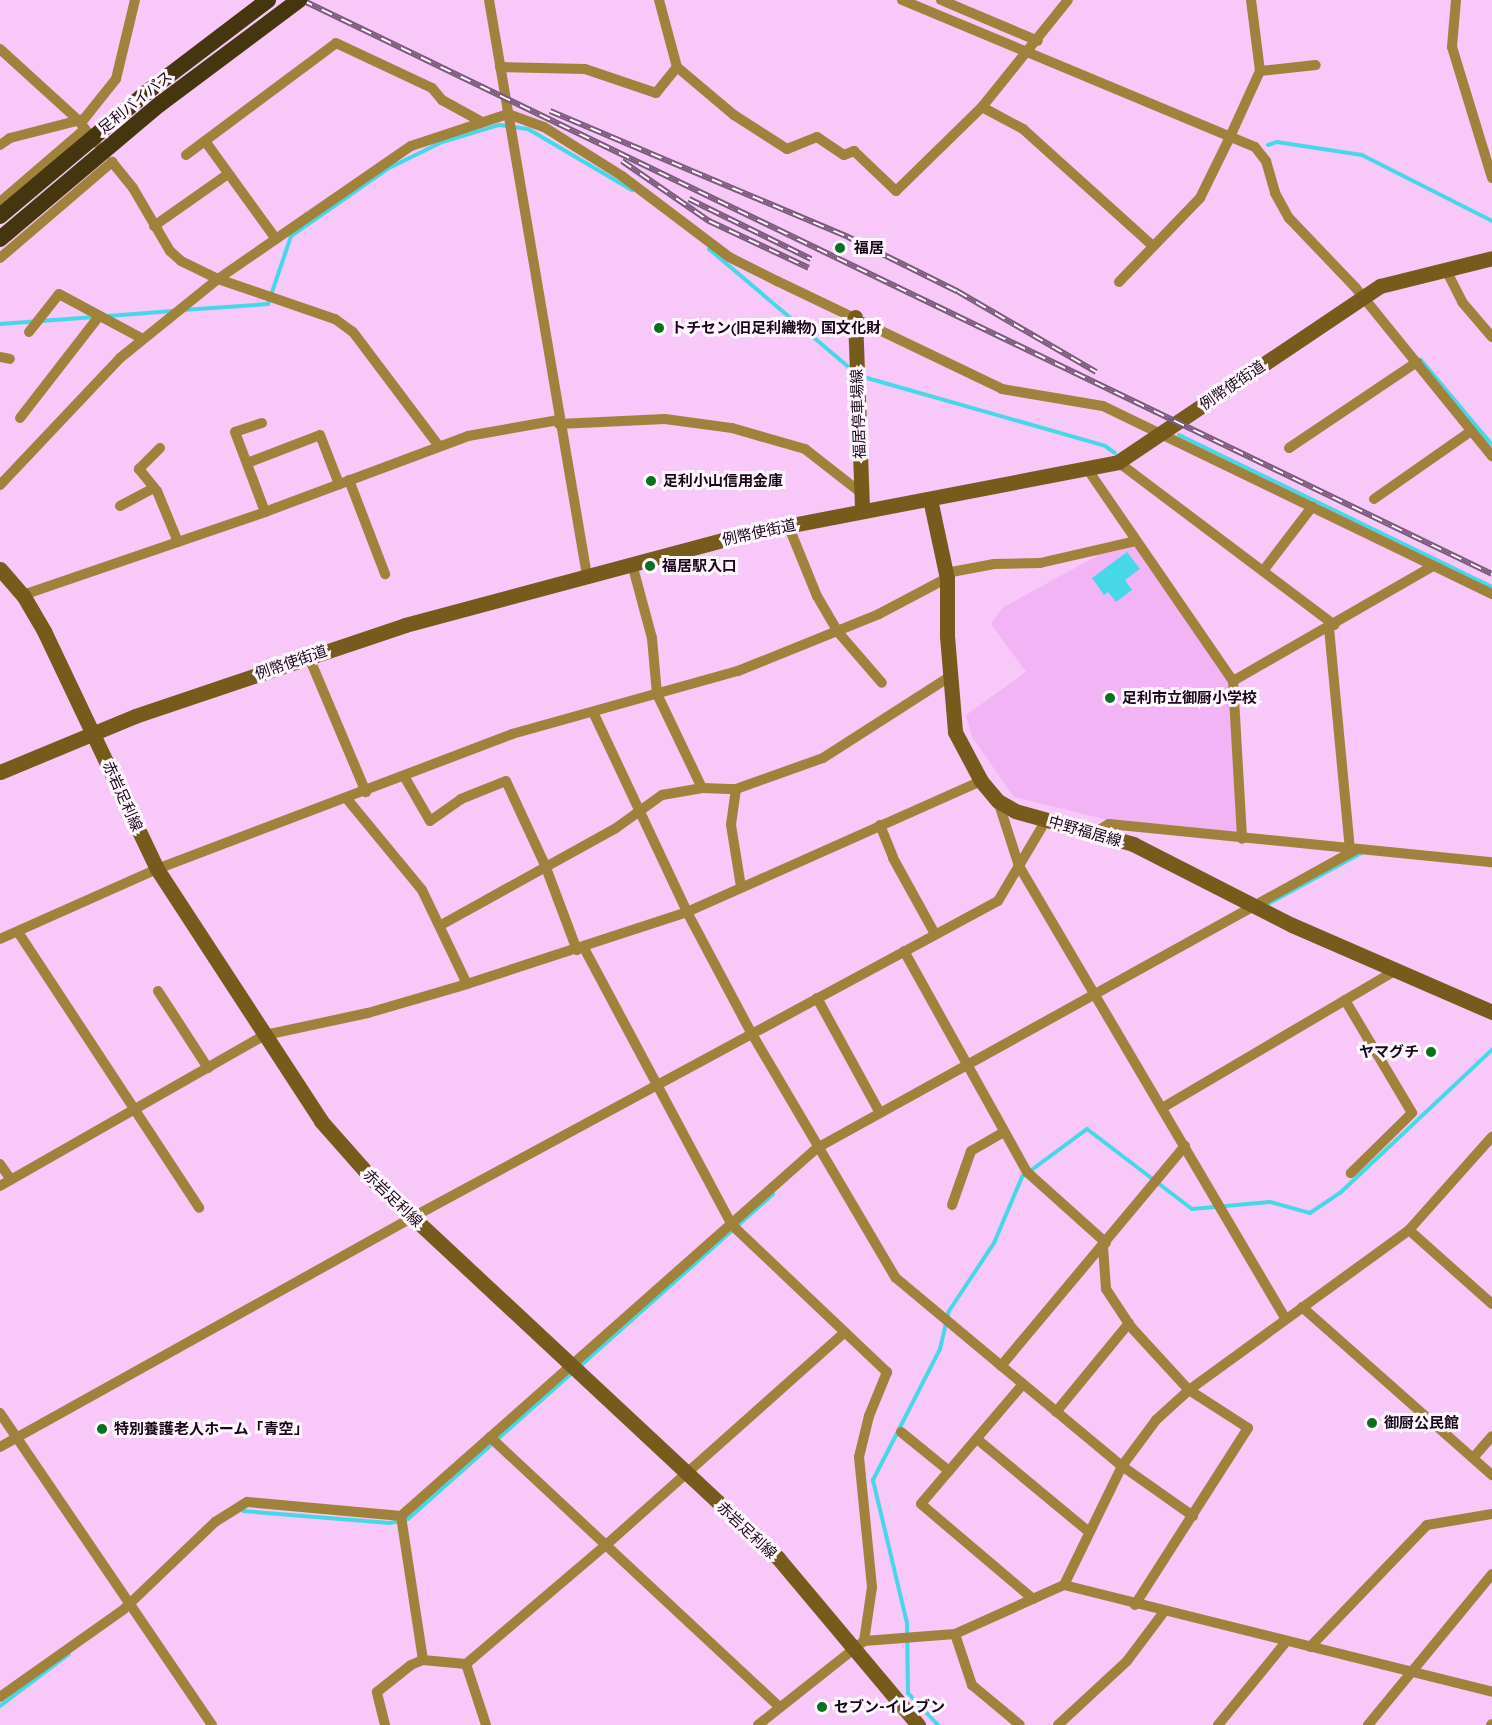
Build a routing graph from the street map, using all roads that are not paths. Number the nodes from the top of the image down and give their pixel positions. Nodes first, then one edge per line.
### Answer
1 (135, 0) edge
2 (268, 0) edge
3 (299, 0) edge
4 (489, 0) edge
5 (659, 0) edge
6 (902, 0) edge
7 (941, 0) edge
8 (1068, 0) edge
9 (1251, 0) edge
10 (1456, 0) edge
11 (1038, 41) junction
12 (0, 49) edge
13 (1024, 52) junction
14 (1316, 65) dead end
15 (500, 67) junction
16 (677, 67) junction
17 (1260, 71) junction
18 (982, 107) junction
19 (508, 114) junction
20 (482, 122) junction
21 (83, 126) junction
22 (1229, 139) junction
23 (205, 141) junction
24 (0, 145) edge
25 (186, 155) dead end
26 (112, 162) junction
27 (228, 174) junction
28 (1492, 178) edge
29 (0, 202) edge
30 (0, 216) edge
31 (154, 226) junction
32 (0, 239) edge
33 (276, 239) junction
34 (1153, 246) junction
35 (0, 258) edge
36 (1492, 258) edge
37 (1446, 270) junction
38 (218, 279) junction
39 (1119, 282) dead end
40 (1361, 297) junction
41 (99, 316) junction
42 (855, 317) junction
43 (29, 332) dead end
44 (1492, 337) edge
45 (143, 339) junction
46 (1417, 362) junction
47 (20, 418) dead end
48 (559, 422) junction
49 (262, 423) dead end
50 (1471, 431) junction
51 (1159, 435) junction
52 (439, 446) junction
53 (160, 448) dead end
54 (1289, 448) dead end
55 (1492, 456) edge
56 (1118, 462) junction
57 (247, 463) junction
58 (1088, 470) junction
59 (344, 482) junction
60 (0, 485) edge
61 (154, 488) junction
62 (860, 492) junction
63 (930, 499) junction
64 (1374, 499) dead end
65 (120, 506) dead end
66 (1312, 507) junction
67 (862, 511) junction
68 (265, 512) junction
69 (788, 525) junction
70 (1136, 541) junction
71 (178, 542) junction
72 (632, 564) junction
73 (1433, 566) junction
74 (0, 569) edge
75 (1263, 572) junction
76 (385, 574) dead end
77 (947, 575) junction
78 (587, 576) junction
79 (1492, 594) edge
80 (23, 595) junction
81 (1331, 626) junction
82 (838, 632) junction
83 (308, 655) junction
84 (949, 677) junction
85 (1233, 681) junction
86 (882, 682) dead end
87 (657, 694) junction
88 (593, 712) junction
89 (94, 732) junction
90 (0, 772) edge
91 (404, 776) junction
92 (981, 781) junction
93 (702, 788) junction
94 (736, 789) junction
95 (366, 792) junction
96 (346, 799) junction
97 (998, 801) junction
98 (642, 812) junction
99 (1046, 819) junction
100 (880, 825) junction
101 (1096, 832) junction
102 (1242, 839) junction
103 (1352, 850) junction
104 (1492, 862) edge
105 (545, 865) junction
106 (1019, 867) junction
107 (157, 869) junction
108 (741, 888) junction
109 (1255, 907) junction
110 (687, 912) junction
111 (441, 925) junction
112 (18, 932) junction
113 (935, 934) junction
114 (0, 939) edge
115 (580, 949) junction
116 (904, 951) junction
117 (1395, 971) junction
118 (467, 984) junction
119 (158, 991) dead end
120 (1096, 995) junction
121 (817, 998) junction
122 (1345, 1000) junction
123 (1492, 1012) edge
124 (752, 1034) junction
125 (265, 1035) junction
126 (968, 1065) junction
127 (208, 1068) junction
128 (657, 1085) junction
129 (1162, 1107) junction
130 (135, 1112) junction
131 (880, 1113) junction
132 (1004, 1132) junction
133 (1492, 1137) edge
134 (1185, 1146) junction
135 (817, 1148) junction
136 (0, 1164) edge
137 (1351, 1173) dead end
138 (11, 1180) junction
139 (0, 1186) edge
140 (952, 1205) dead end
141 (199, 1208) dead end
142 (413, 1217) junction
143 (732, 1226) junction
144 (1409, 1230) junction
145 (1105, 1245) junction
146 (1492, 1304) edge
147 (1302, 1307) junction
148 (1285, 1318) junction
149 (1129, 1323) junction
150 (844, 1332) junction
151 (572, 1366) junction
152 (1001, 1366) junction
153 (1023, 1384) junction
154 (1189, 1389) junction
155 (1056, 1412) junction
156 (0, 1413) edge
157 (901, 1432) dead end
158 (1492, 1436) edge
159 (490, 1437) junction
160 (16, 1438) junction
161 (977, 1439) junction
162 (0, 1447) edge
163 (1473, 1458) junction
164 (1122, 1466) junction
165 (949, 1471) junction
166 (687, 1473) junction
167 (1492, 1475) edge
168 (1492, 1514) edge
169 (401, 1516) junction
170 (1193, 1516) junction
171 (1089, 1532) junction
172 (606, 1545) junction
173 (1492, 1574) edge
174 (1064, 1585) junction
175 (1033, 1599) junction
176 (130, 1605) junction
177 (1136, 1605) junction
178 (1163, 1613) junction
179 (955, 1634) junction
180 (1286, 1642) junction
181 (858, 1646) junction
182 (1310, 1647) junction
183 (423, 1660) junction
184 (466, 1664) junction
185 (1412, 1672) junction
186 (1492, 1692) edge
187 (0, 1697) edge
188 (780, 1707) junction
189 (212, 1725) edge
190 (385, 1725) edge
191 (486, 1725) edge
192 (758, 1725) edge
193 (918, 1725) edge
194 (1020, 1725) edge
195 (1058, 1725) edge
196 (1218, 1725) edge
197 (1368, 1725) edge

1 - 21 street
2 - 30 highway, 足利バイパス, bridge
3 - 32 highway, 足利バイパス, bridge
4 - 15 street
5 - 16 street
6 - 13 street
7 - 11 street
8 - 11 street
9 - 17 street
10 - 28 street
11 - 13 street
12 - 21 street
13 - 18 street
13 - 22 street
14 - 17 street
15 - 16 street
15 - 19 street
16 - 18 street
17 - 22 street
18 - 34 street
19 - 20 street
19 - 42 street
19 - 48 street
20 - 23 street
20 - 33 street
21 - 24 street
21 - 26 street
21 - 29 street
22 - 34 street
22 - 40 street
23 - 25 street
23 - 27 street
26 - 31 street
26 - 35 street
27 - 31 street
27 - 33 street
31 - 38 street
33 - 38 street
34 - 39 street
36 - 37 main road, 例幣使街道
37 - 40 main road, 例幣使街道
37 - 44 street
38 - 45 street
38 - 52 street
40 - 46 street
40 - 51 main road, 例幣使街道
41 - 43 street
41 - 45 street
41 - 47 street
42 - 51 street
42 - 62 main road, 福居停車場線
45 - 60 street
46 - 50 street
46 - 54 street
48 - 52 street
48 - 62 street
48 - 78 street
49 - 57 street
50 - 55 street
50 - 64 street
51 - 56 main road, 例幣使街道
51 - 66 street
52 - 59 street
53 - 61 street
56 - 58 main road, 例幣使街道
56 - 75 street
57 - 59 street
57 - 68 street
58 - 63 main road, 例幣使街道
58 - 70 street
59 - 68 street
59 - 76 street
61 - 65 street
61 - 71 street
62 - 67 main road, 福居停車場線
63 - 67 main road, 例幣使街道
63 - 77 main road, 中野福居線
66 - 73 street
66 - 75 street
67 - 69 main road, 例幣使街道
68 - 71 street
69 - 72 main road, 例幣使街道
69 - 82 street
70 - 77 street
70 - 85 street
71 - 80 street
72 - 78 main road, 例幣使街道
72 - 87 street
73 - 79 street
73 - 81 street
74 - 80 main road, 赤岩足利線
75 - 81 street
77 - 82 street
77 - 84 main road, 中野福居線
78 - 83 main road, 例幣使街道
80 - 89 main road, 赤岩足利線
81 - 85 street
81 - 103 street
82 - 86 street
82 - 87 street
83 - 89 main road, 例幣使街道
83 - 95 street
84 - 92 main road, 中野福居線
84 - 94 street
85 - 102 street
87 - 88 street
87 - 93 street
88 - 91 street
88 - 98 street
89 - 90 main road, 例幣使街道
89 - 107 main road, 赤岩足利線
91 - 95 street
91 - 105 street
92 - 97 main road, 中野福居線
92 - 100 street
93 - 94 street
93 - 98 street
94 - 108 street
95 - 96 street
96 - 107 street
96 - 111 street
97 - 99 main road, 中野福居線
97 - 106 street
98 - 105 street
98 - 110 street
99 - 101 main road, 中野福居線
99 - 106 street
100 - 108 street
100 - 113 street
101 - 102 street
101 - 109 main road, 中野福居線
102 - 103 street
103 - 104 street
103 - 109 street
105 - 111 street
105 - 115 street
106 - 113 street
106 - 120 street
107 - 112 street
107 - 125 main road, 赤岩足利線
108 - 110 street
109 - 117 main road, 中野福居線
109 - 120 street
110 - 115 street
110 - 124 street
111 - 118 street
112 - 114 street
112 - 130 street
113 - 116 street
115 - 118 street
115 - 128 street
116 - 121 street
116 - 126 street
117 - 122 street
117 - 123 main road, 中野福居線
118 - 125 street
119 - 127 street
120 - 126 street
120 - 129 street
121 - 124 street
121 - 131 street
122 - 129 street
122 - 137 street
124 - 128 street
124 - 135 street
125 - 127 street
125 - 142 main road, 赤岩足利線
126 - 131 street
126 - 132 street
127 - 130 street
128 - 142 street
128 - 143 street
129 - 134 street
130 - 138 street
130 - 141 street
131 - 135 street
132 - 140 street
132 - 145 street
133 - 144 street
134 - 145 street
134 - 148 street
135 - 143 street
135 - 152 street
136 - 138 street
138 - 139 street
142 - 151 main road, 赤岩足利線
142 - 160 street
143 - 150 street
143 - 151 street
144 - 146 street
144 - 147 street
145 - 149 street
145 - 152 street
147 - 148 street
147 - 163 street
148 - 154 street
149 - 154 street
149 - 155 street
150 - 166 street
150 - 181 street
151 - 159 street
151 - 166 main road, 赤岩足利線
152 - 153 street
153 - 155 street
153 - 161 street
154 - 164 street
154 - 170 street
155 - 164 street
156 - 160 street
157 - 165 street
158 - 163 street
159 - 169 street
159 - 172 street
160 - 162 street
160 - 176 street
161 - 165 street
161 - 171 street
163 - 167 street
164 - 170 street
164 - 171 street
165 - 175 street
166 - 172 street
166 - 181 main road, 赤岩足利線
168 - 182 street
169 - 176 street
169 - 183 street
170 - 177 street
171 - 174 street
172 - 184 street
172 - 188 street
173 - 185 street
174 - 175 street
174 - 177 street
175 - 179 street
176 - 187 street
176 - 189 street
177 - 178 street
178 - 180 street
178 - 195 street
179 - 181 street
179 - 194 street
180 - 182 street
180 - 196 street
181 - 188 street
181 - 193 main road, 赤岩足利線
182 - 185 street
183 - 184 street
183 - 190 street
184 - 191 street
185 - 186 street
185 - 197 street
188 - 192 street

